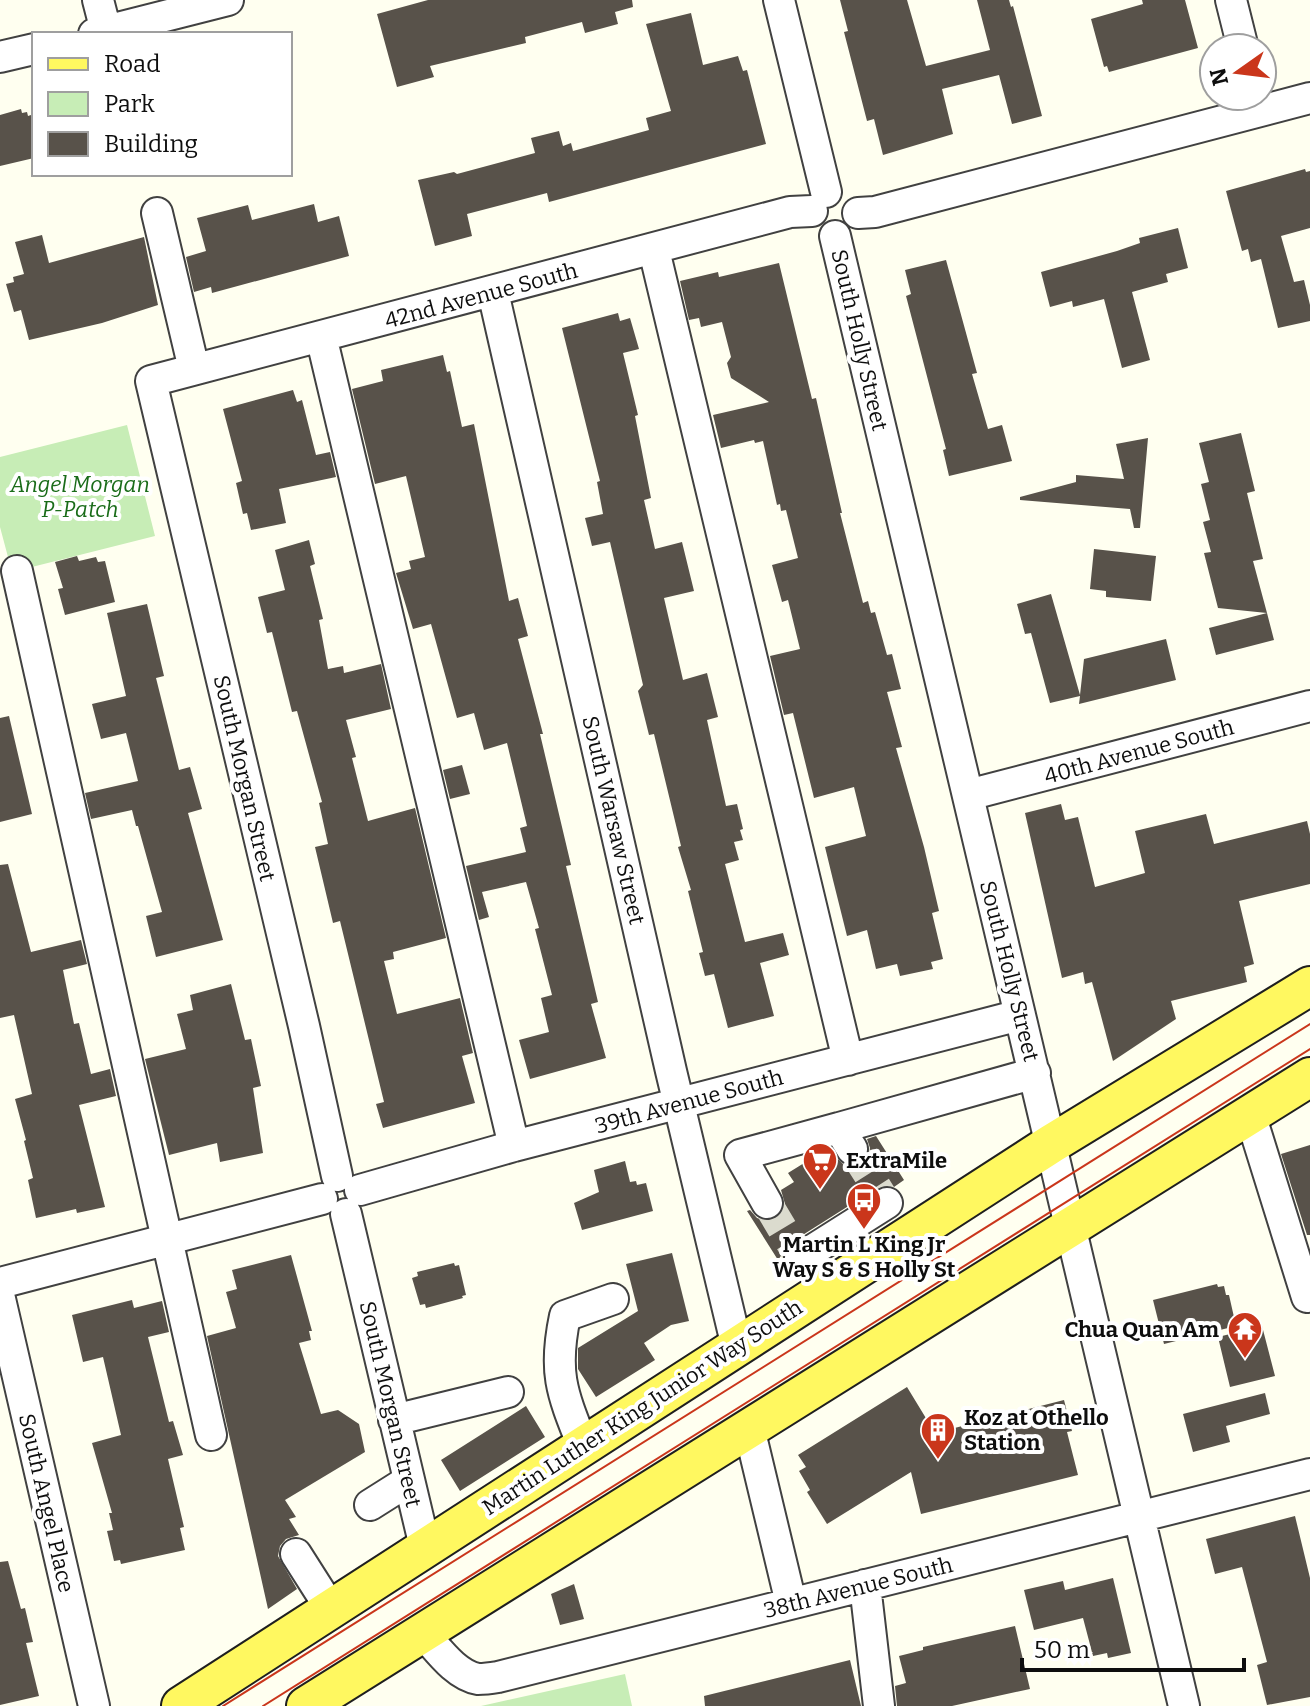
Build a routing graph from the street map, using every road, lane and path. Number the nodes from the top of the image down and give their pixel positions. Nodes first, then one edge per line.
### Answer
1 (98, 0) edge
2 (228, 0) edge
3 (779, 0) edge
4 (1231, 0) edge
5 (100, 32) edge
6 (1239, 32) edge
7 (32, 49) edge
8 (0, 57) edge
9 (1310, 98) edge
10 (1278, 102) edge
11 (1230, 112) edge
12 (819, 201) junction
13 (157, 213) dead end
14 (858, 213) junction
15 (835, 236) junction
16 (654, 250) junction
17 (493, 292) junction
18 (321, 336) junction
19 (194, 369) junction
20 (151, 381) joint
21 (17, 571) dead end
22 (1310, 706) edge
23 (968, 795) junction
24 (1310, 986) edge
25 (1020, 1015) junction
26 (848, 1060) junction
27 (1035, 1073) junction
28 (1310, 1077) edge
29 (679, 1103) junction
30 (1250, 1114) junction
31 (1051, 1144) junction
32 (514, 1146) junction
33 (740, 1155) junction
34 (694, 1167) junction
35 (341, 1195) junction
36 (767, 1203) tunnel mouth
37 (1069, 1225) junction
38 (908, 1236) junction
39 (165, 1238) junction
40 (0, 1283) edge
41 (821, 1292) junction
42 (1307, 1297) dead end
43 (0, 1299) edge
44 (613, 1299) dead end
45 (737, 1347) junction
46 (508, 1392) dead end
47 (394, 1420) junction
48 (749, 1428) junction
49 (211, 1435) dead end
50 (583, 1446) junction
51 (1310, 1474) edge
52 (408, 1481) junction
53 (370, 1505) dead end
54 (1139, 1518) junction
55 (425, 1547) junction
56 (296, 1554) dead end
57 (865, 1585) junction
58 (791, 1603) junction
59 (331, 1609) junction
60 (422, 1632) junction
61 (94, 1706) edge
62 (181, 1706) edge
63 (306, 1706) edge
64 (879, 1706) edge
65 (1184, 1706) edge

1 - 5 street
2 - 5 street
3 - 12 street
4 - 6 street
7 - 8 street
9 - 10 street
11 - 14 street
12 - 14 street
12 - 15 street
12 - 16 street, 42nd Avenue South
13 - 19 street
14 - 15 street
15 - 23 street, South Holly Street
16 - 17 street, 42nd Avenue South
16 - 26 street
17 - 18 street, 42nd Avenue South
17 - 29 street, South Warsaw Street
18 - 19 street, 42nd Avenue South
18 - 32 street
19 - 20 street, 42nd Avenue South
20 - 35 street, South Morgan Street
21 - 39 street
22 - 23 street, 40th Avenue South
23 - 25 street, South Holly Street
24 - 31 main road, Martin Luther King Junior Way South
25 - 26 street, 39th Avenue South
25 - 27 street, South Holly Street
26 - 29 street, 39th Avenue South
27 - 31 street, South Holly Street
27 - 33 street
28 - 30 main road
29 - 32 street, 39th Avenue South
29 - 34 street, South Warsaw Street
30 - 37 main road
30 - 42 street
31 - 37 street, South Holly Street
31 - 38 main road, Martin Luther King Junior Way South
32 - 35 street, 39th Avenue South
33 - 34 street
33 - 36 street
34 - 45 street, South Warsaw Street
35 - 39 street, 39th Avenue South
35 - 47 street, South Morgan Street
37 - 48 main road
37 - 54 street, South Holly Street
38 - 41 main road, Martin Luther King Junior Way South
38 - 41 street
39 - 40 street, 39th Avenue South
39 - 49 street
41 - 45 main road, Martin Luther King Junior Way South
43 - 61 street, South Angel Place
44 - 50 street
45 - 50 main road, Martin Luther King Junior Way South
46 - 47 street
47 - 52 street, South Morgan Street
48 - 58 street
48 - 60 main road
50 - 55 main road, Martin Luther King Junior Way South
51 - 54 street, 38th Avenue South
52 - 53 street
52 - 55 street, South Morgan Street
54 - 57 street, 38th Avenue South
54 - 65 street, South Holly Street
55 - 59 main road, Martin Luther King Junior Way South
56 - 59 street
57 - 58 street, 38th Avenue South
57 - 64 street
58 - 60 street, 38th Avenue South
59 - 62 main road, Martin Luther King Junior Way South
60 - 63 main road

